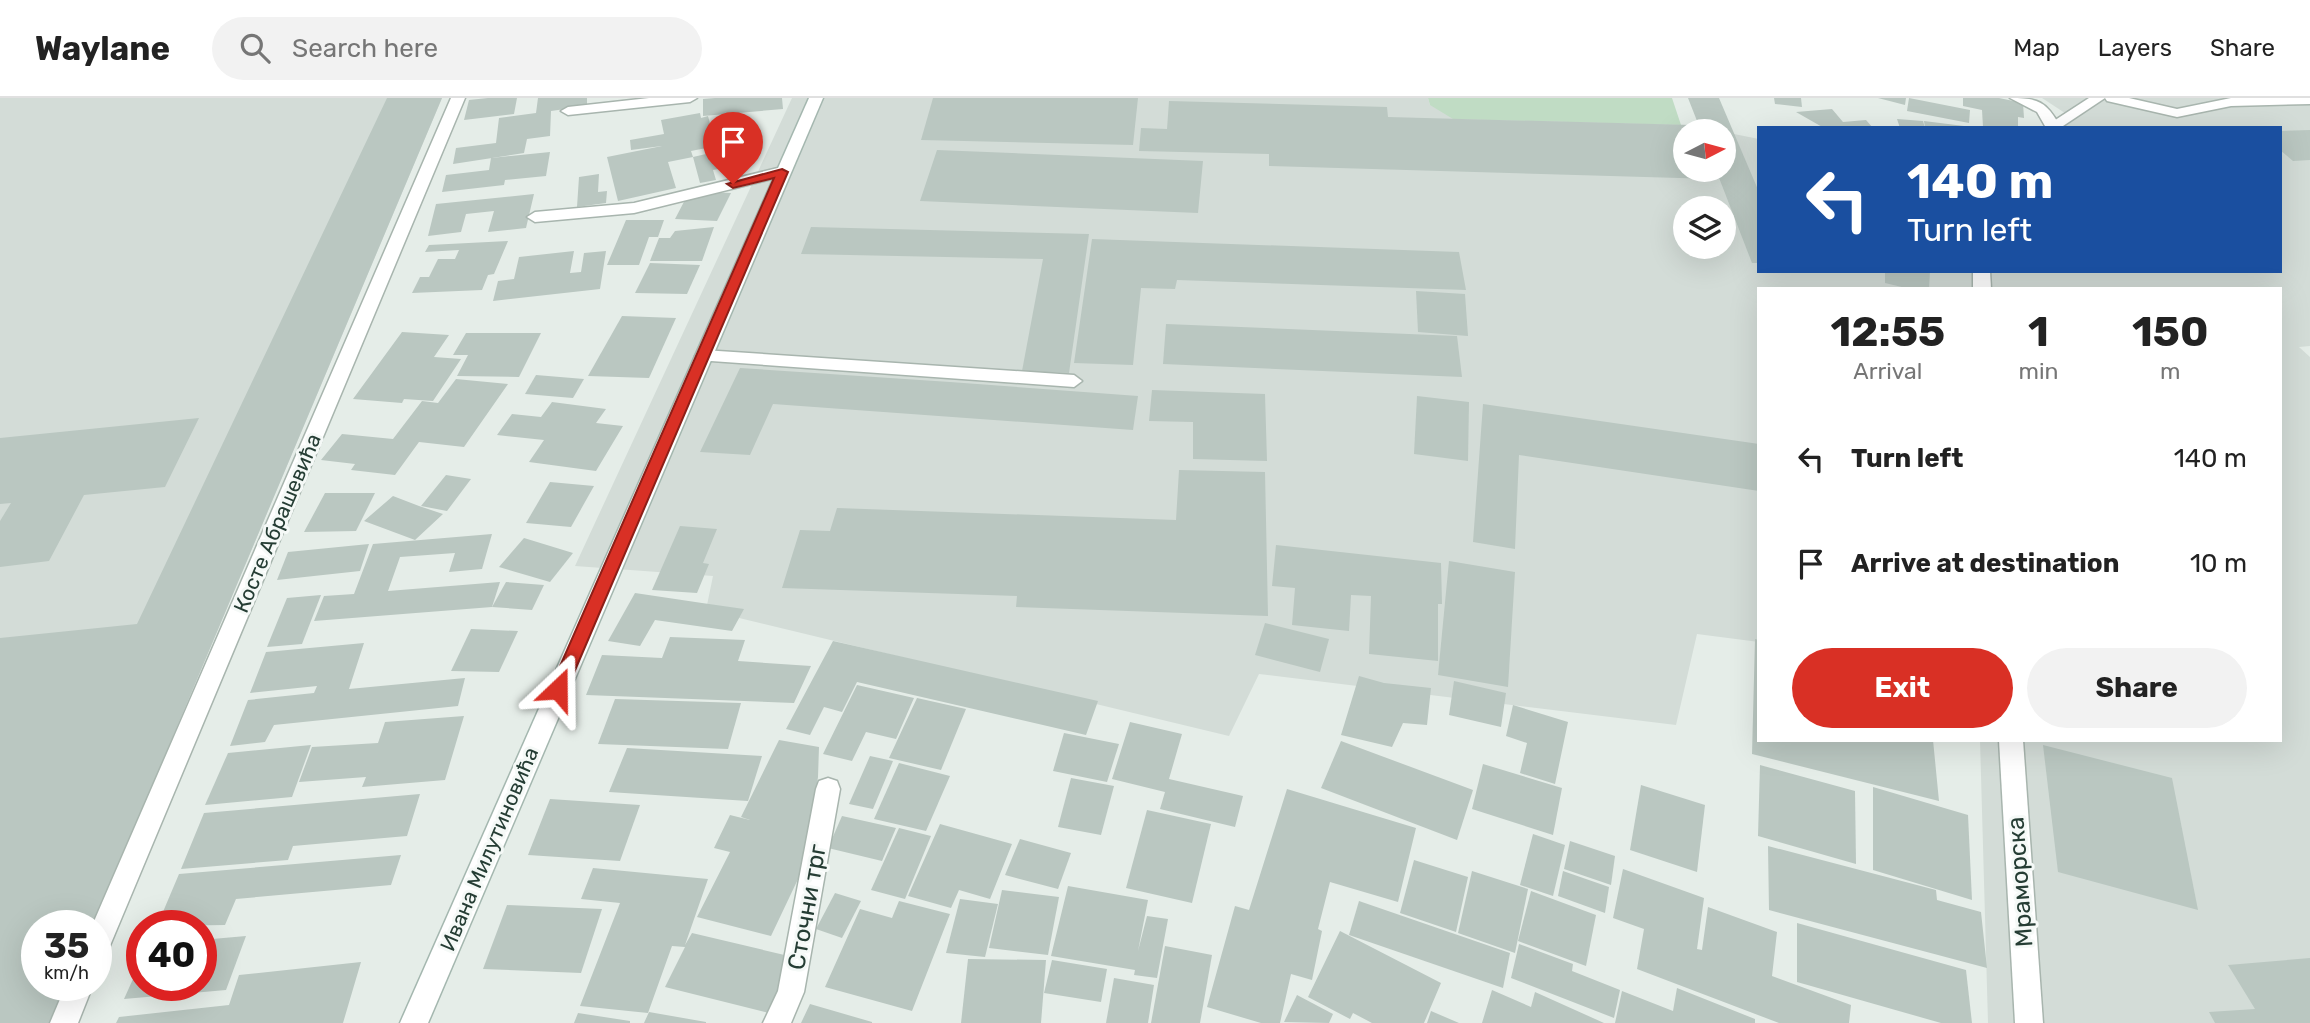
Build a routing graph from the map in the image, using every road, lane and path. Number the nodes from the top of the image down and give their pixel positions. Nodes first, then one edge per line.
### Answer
1 (458, 98) edge
2 (690, 98) edge
3 (816, 98) edge
4 (2017, 98) edge
5 (2098, 98) edge
6 (2112, 98) edge
7 (2310, 100) edge
8 (568, 111) dead end
9 (2052, 126) edge
10 (2054, 126) edge
11 (782, 172) junction
12 (535, 217) dead end
13 (703, 356) junction
14 (1074, 381) dead end
15 (2011, 742) edge
16 (828, 789) dead end
17 (112, 910) edge
18 (73, 1001) edge
19 (64, 1023) edge
20 (414, 1023) edge
21 (777, 1023) edge
22 (2029, 1023) edge

1 - 17 street, Косте Абрашевића
2 - 8 street
3 - 11 street, Ивана Милутиновића
4 - 9 street
5 - 10 lane
6 - 7 lane
11 - 12 street
11 - 13 street, Ивана Милутиновића
13 - 14 lane
13 - 20 street, Ивана Милутиновића
15 - 22 street, Мраморска
16 - 21 street, Сточни трг
18 - 19 street

